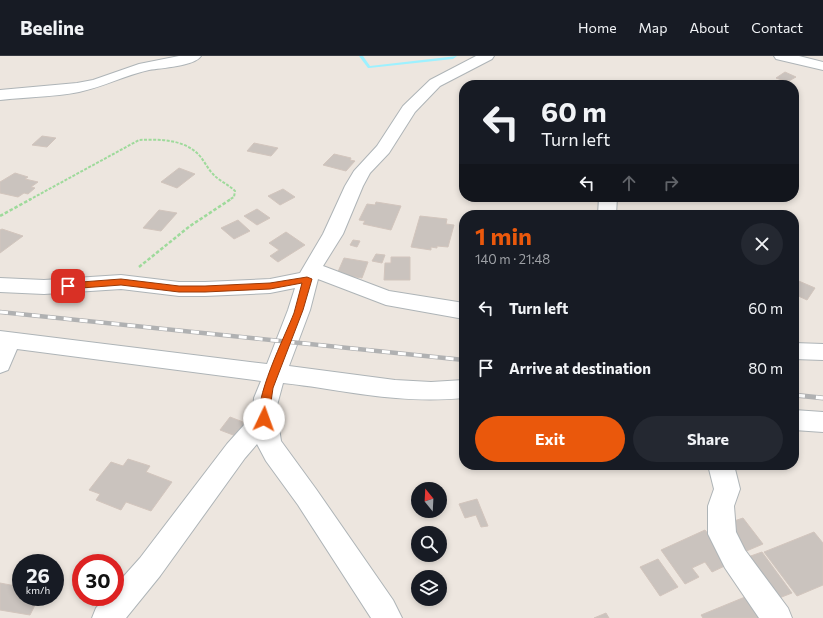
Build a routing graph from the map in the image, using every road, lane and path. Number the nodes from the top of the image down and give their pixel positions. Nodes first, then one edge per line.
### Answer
1 (194, 56) edge
2 (487, 56) edge
3 (781, 56) edge
4 (823, 66) edge
5 (0, 95) edge
6 (0, 216) edge
7 (309, 274) junction
8 (121, 282) junction
9 (0, 285) edge
10 (459, 310) edge
11 (5, 340) edge
12 (799, 351) edge
13 (823, 352) edge
14 (0, 364) edge
15 (274, 373) junction
16 (459, 389) edge
17 (264, 419) junction
18 (799, 420) edge
19 (823, 422) edge
20 (722, 470) edge
21 (107, 618) edge
22 (387, 618) edge
23 (777, 618) edge

1 - 5 street
2 - 7 street
3 - 4 street
6 - 8 path
7 - 8 street
7 - 10 street
7 - 15 street
8 - 9 street
11 - 14 street
11 - 15 street
12 - 13 street
15 - 16 street
15 - 17 street
17 - 21 street
17 - 22 street
18 - 19 street
20 - 23 street

